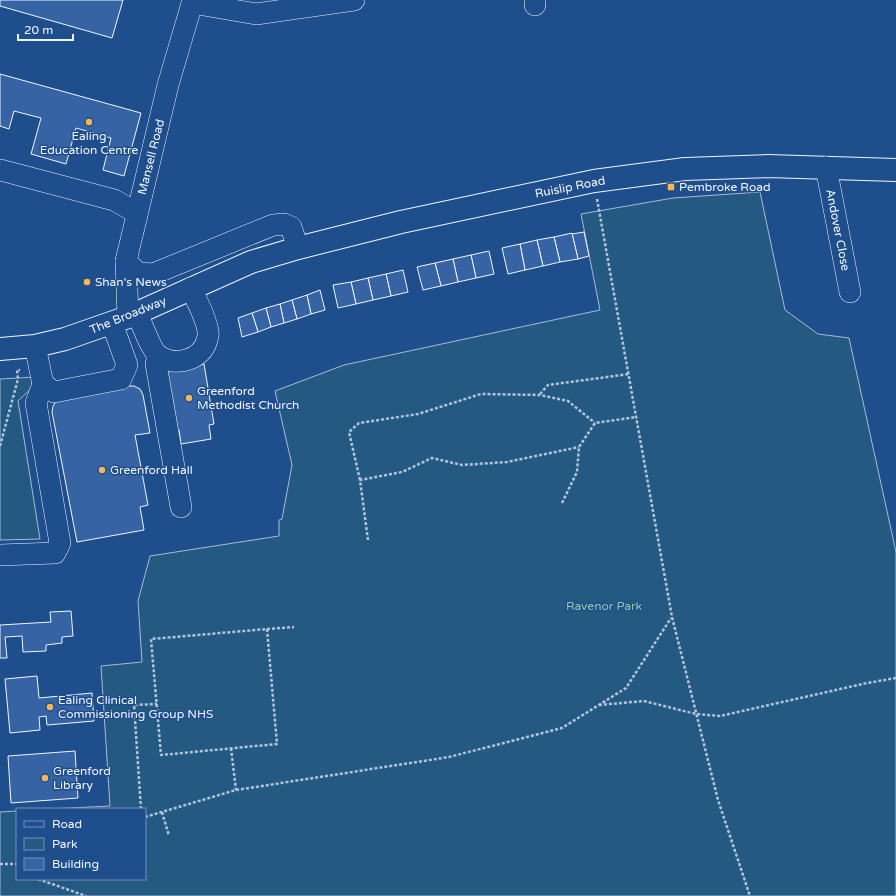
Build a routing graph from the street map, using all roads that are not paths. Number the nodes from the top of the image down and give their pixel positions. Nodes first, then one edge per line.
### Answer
1 (354, 0) edge
2 (192, 2) edge
3 (826, 167) junction
4 (0, 170) edge
5 (896, 170) edge
6 (137, 213) junction
7 (298, 248) junction
8 (126, 261) junction
9 (251, 262) joint
10 (191, 288) junction
11 (850, 292) dead end
12 (126, 318) junction
13 (35, 346) junction
14 (0, 349) edge
15 (158, 356) junction
16 (41, 376) junction
17 (181, 507) dead end
18 (0, 555) edge

1 - 2 street
2 - 6 street, Mansell Road
3 - 5 main road, Ruislip Road
3 - 7 main road, Ruislip Road
3 - 11 street, Andover Close
4 - 6 street
6 - 8 street, Mansell Road
7 - 8 street
7 - 9 main road, Ruislip Road
8 - 12 street, Mansell Road
9 - 10 main road, The Broadway
10 - 12 main road, The Broadway
10 - 15 street
12 - 13 main road, The Broadway
12 - 15 street
12 - 16 street
13 - 14 main road, The Broadway
13 - 16 street
15 - 17 street
16 - 18 street

